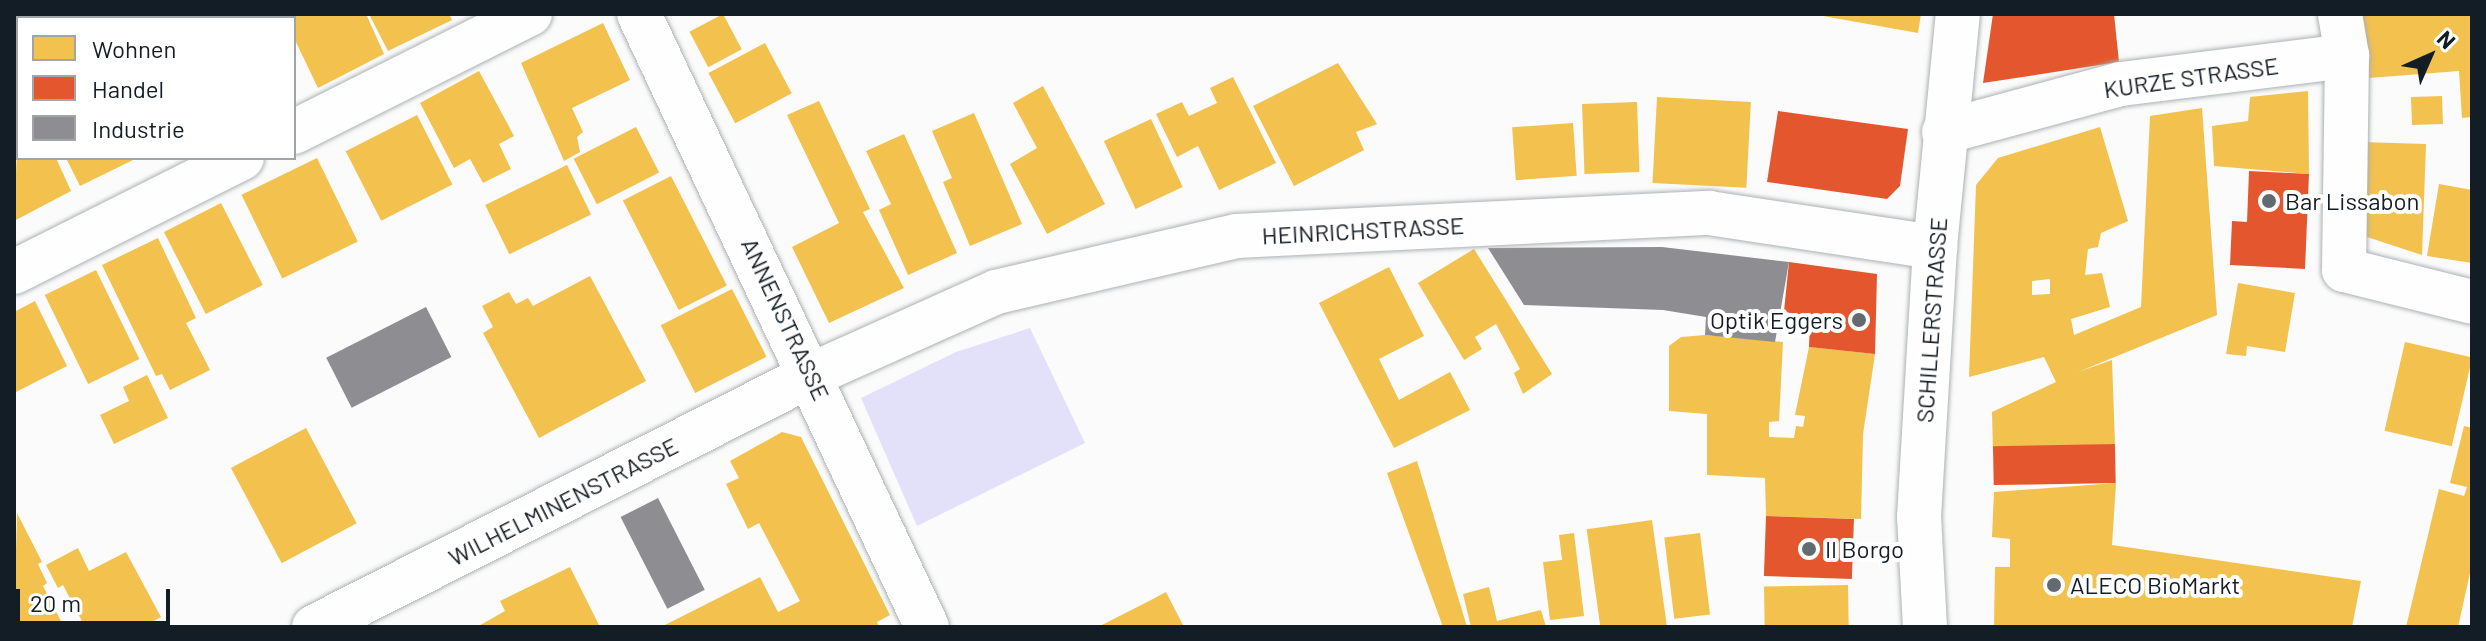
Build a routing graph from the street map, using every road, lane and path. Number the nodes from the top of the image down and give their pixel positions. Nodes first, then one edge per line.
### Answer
1 (530, 14) edge
2 (639, 14) edge
3 (1958, 14) edge
4 (2340, 14) edge
5 (2347, 56) junction
6 (296, 131) edge
7 (1944, 132) junction
8 (238, 160) edge
9 (1935, 247) junction
10 (14, 272) edge
11 (2472, 302) edge
12 (813, 374) junction
13 (314, 627) edge
14 (927, 627) edge
15 (1925, 627) edge

1 - 6 street
2 - 12 street, ANNENSTRASSE
3 - 7 street, SCHILLERSTRASSE
4 - 5 street
5 - 7 street, KURZE STRASSE
5 - 11 street
7 - 9 street, SCHILLERSTRASSE
8 - 10 street
9 - 12 street, HEINRICHSTRASSE
9 - 15 street, SCHILLERSTRASSE
12 - 13 street, WILHELMINENSTRASSE
12 - 14 street, ANNENSTRASSE

